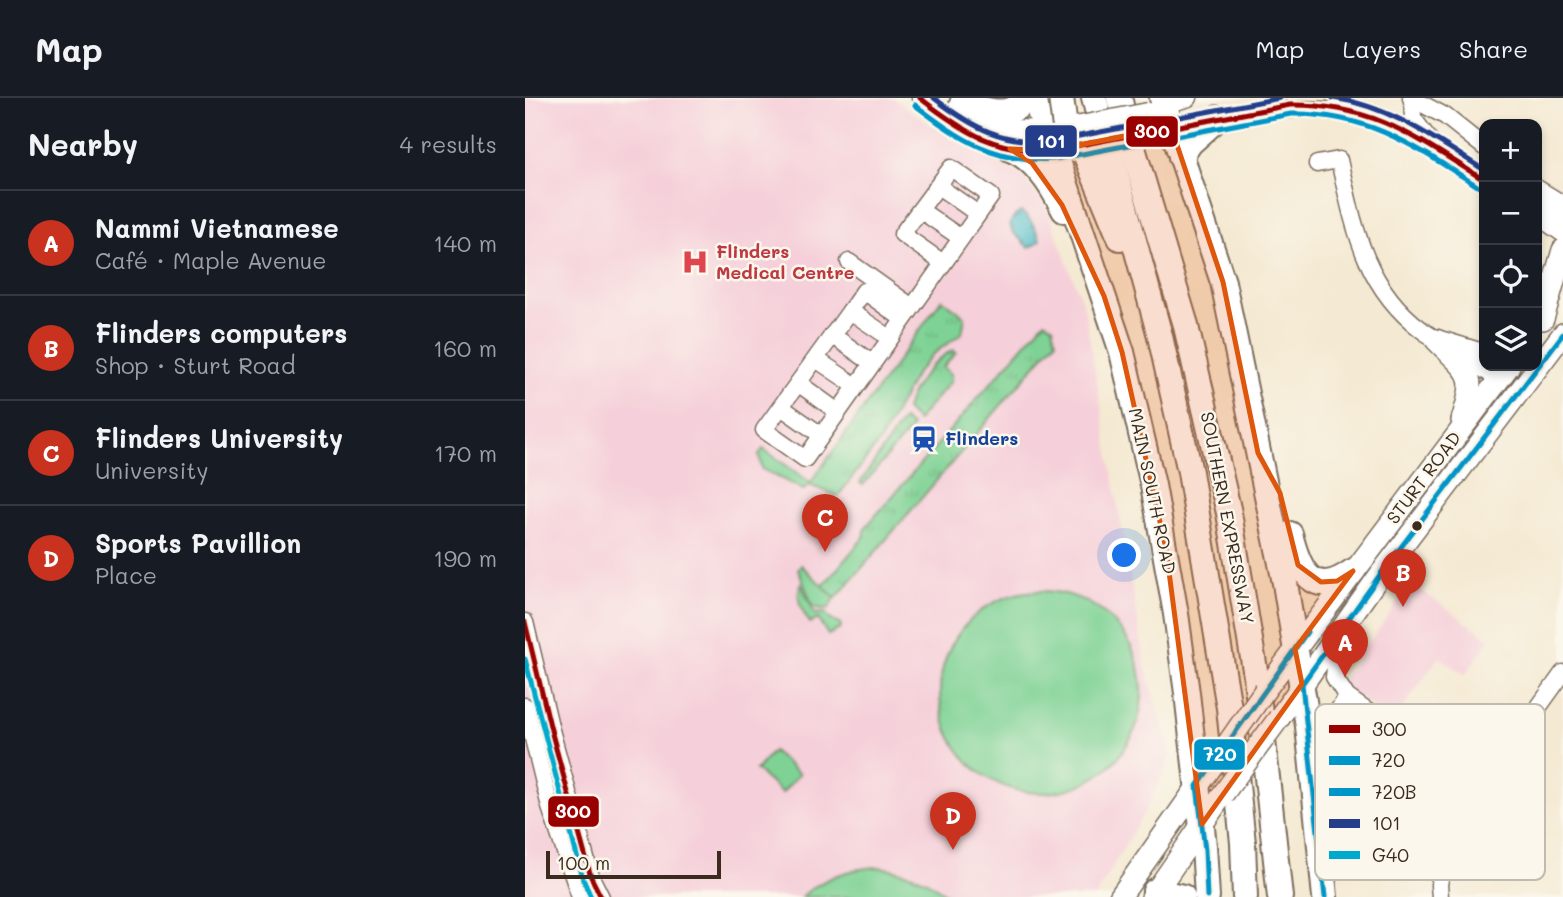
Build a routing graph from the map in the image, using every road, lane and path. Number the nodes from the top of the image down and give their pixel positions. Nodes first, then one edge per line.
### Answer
1 (921, 98) edge
2 (1026, 98) edge
3 (1034, 98) edge
4 (1189, 98) edge
5 (1412, 98) edge
6 (1328, 101) edge
7 (954, 108) edge
8 (1219, 118) junction
9 (1099, 122) edge
10 (1390, 122) junction
11 (1479, 143) edge
12 (1010, 149) junction
13 (1441, 153) junction
14 (1181, 157) junction
15 (1317, 164) dead end
16 (1479, 177) edge
17 (1542, 191) edge
18 (1542, 204) edge
19 (1563, 204) edge
20 (920, 210) junction
21 (1542, 219) edge
22 (1563, 220) edge
23 (1563, 234) edge
24 (961, 238) junction
25 (1563, 250) edge
26 (849, 262) dead end
27 (943, 262) junction
28 (1563, 292) edge
29 (1104, 296) junction
30 (850, 311) junction
31 (907, 313) junction
32 (1542, 317) edge
33 (1542, 320) edge
34 (1563, 334) edge
35 (832, 335) junction
36 (890, 338) junction
37 (1436, 340) junction
38 (1479, 353) edge
39 (815, 359) junction
40 (872, 363) junction
41 (1504, 373) edge
42 (798, 383) junction
43 (856, 387) junction
44 (781, 407) junction
45 (838, 412) junction
46 (821, 435) junction
47 (1457, 435) junction
48 (1258, 453) junction
49 (1353, 571) junction
50 (525, 622) edge
51 (1340, 631) junction
52 (1295, 649) junction
53 (1563, 673) edge
54 (1302, 684) junction
55 (1347, 697) junction
56 (1342, 704) edge
57 (1357, 704) edge
58 (1541, 704) edge
59 (525, 706) edge
60 (1197, 786) junction
61 (1315, 804) edge
62 (1202, 824) junction
63 (1154, 894) edge
64 (580, 897) edge
65 (601, 897) edge
66 (1120, 897) edge
67 (1183, 897) edge
68 (1207, 897) edge
69 (1245, 897) edge
70 (1280, 897) edge

1 - 7 street
2 - 7 highway
3 - 9 highway, MAIN SOUTH ROAD
4 - 9 street
5 - 10 street
5 - 11 street
5 - 13 street
6 - 8 street
6 - 10 street
7 - 9 street
7 - 12 street
8 - 9 street
8 - 14 highway
9 - 12 street
9 - 14 highway, MAIN SOUTH ROAD
9 - 29 highway, MAIN SOUTH ROAD
9 - 69 highway, SOUTHERN EXPRESSWAY
9 - 70 highway, SOUTHERN EXPRESSWAY
10 - 13 street
12 - 29 highway
13 - 16 street
14 - 48 highway, MAIN SOUTH ROAD
15 - 37 street
17 - 19 street
18 - 22 street
20 - 24 street
20 - 24 street
20 - 27 street
21 - 23 street
24 - 27 street
25 - 32 main road
26 - 31 street
27 - 31 street
28 - 33 main road
29 - 60 highway, MAIN SOUTH ROAD
30 - 31 street
30 - 35 street
30 - 36 street
31 - 36 street
34 - 51 main road, STURT ROAD
35 - 39 street
35 - 40 street
36 - 40 street
37 - 38 main road
37 - 41 street
37 - 47 main road
39 - 42 street
39 - 43 street
40 - 43 street
41 - 47 main road, STURT ROAD
42 - 44 street
42 - 45 street
43 - 45 street
44 - 46 street
44 - 46 street
45 - 46 street
47 - 49 main road, STURT ROAD
48 - 49 highway
48 - 52 highway, MAIN SOUTH ROAD
49 - 52 main road, STURT ROAD
50 - 65 street
51 - 54 main road, STURT ROAD
51 - 55 street
52 - 54 highway, MAIN SOUTH ROAD
52 - 60 main road, STURT ROAD, bridge
53 - 58 street
54 - 61 highway, MAIN SOUTH ROAD
54 - 62 main road, STURT ROAD, bridge
55 - 56 street
55 - 57 street
59 - 64 street
60 - 62 highway, MAIN SOUTH ROAD
60 - 66 main road, STURT ROAD
62 - 63 main road, STURT ROAD
62 - 68 highway, MAIN SOUTH ROAD
63 - 67 highway

